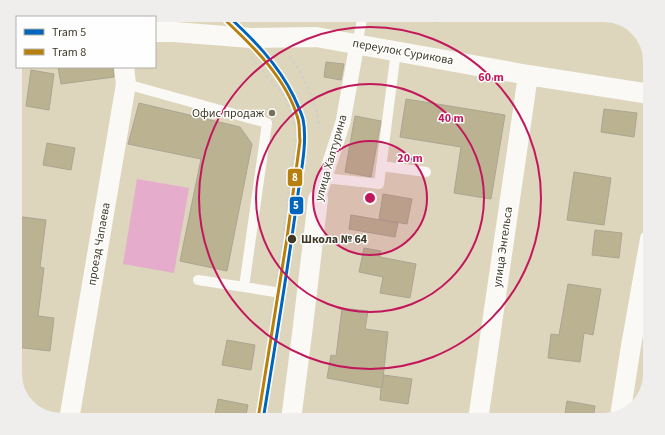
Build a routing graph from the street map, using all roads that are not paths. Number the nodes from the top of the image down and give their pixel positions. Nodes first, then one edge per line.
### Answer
1 (362, 22) edge
2 (156, 32) edge
3 (358, 44) junction
4 (396, 51) junction
5 (528, 74) junction
6 (125, 76) edge
7 (643, 93) edge
8 (380, 166) junction
9 (426, 172) dead end
10 (325, 178) junction
11 (318, 199) joint
12 (643, 278) edge
13 (198, 280) dead end
14 (244, 287) junction
15 (275, 292) road end
16 (621, 409) edge
17 (70, 413) edge
18 (291, 413) edge
19 (479, 413) edge

1 - 3 lane, улица Халтурина
2 - 3 street, переулок Сурикова
3 - 4 street, переулок Сурикова
3 - 10 street, улица Халтурина
4 - 5 street, переулок Сурикова
4 - 8 lane
5 - 7 street, переулок Сурикова
5 - 19 street, улица Энгельса
6 - 14 lane
6 - 17 street, проезд Чапаева
8 - 9 lane
8 - 10 lane
10 - 11 street, улица Халтурина
11 - 18 street, улица Халтурина
12 - 16 street
13 - 14 lane
14 - 15 lane

